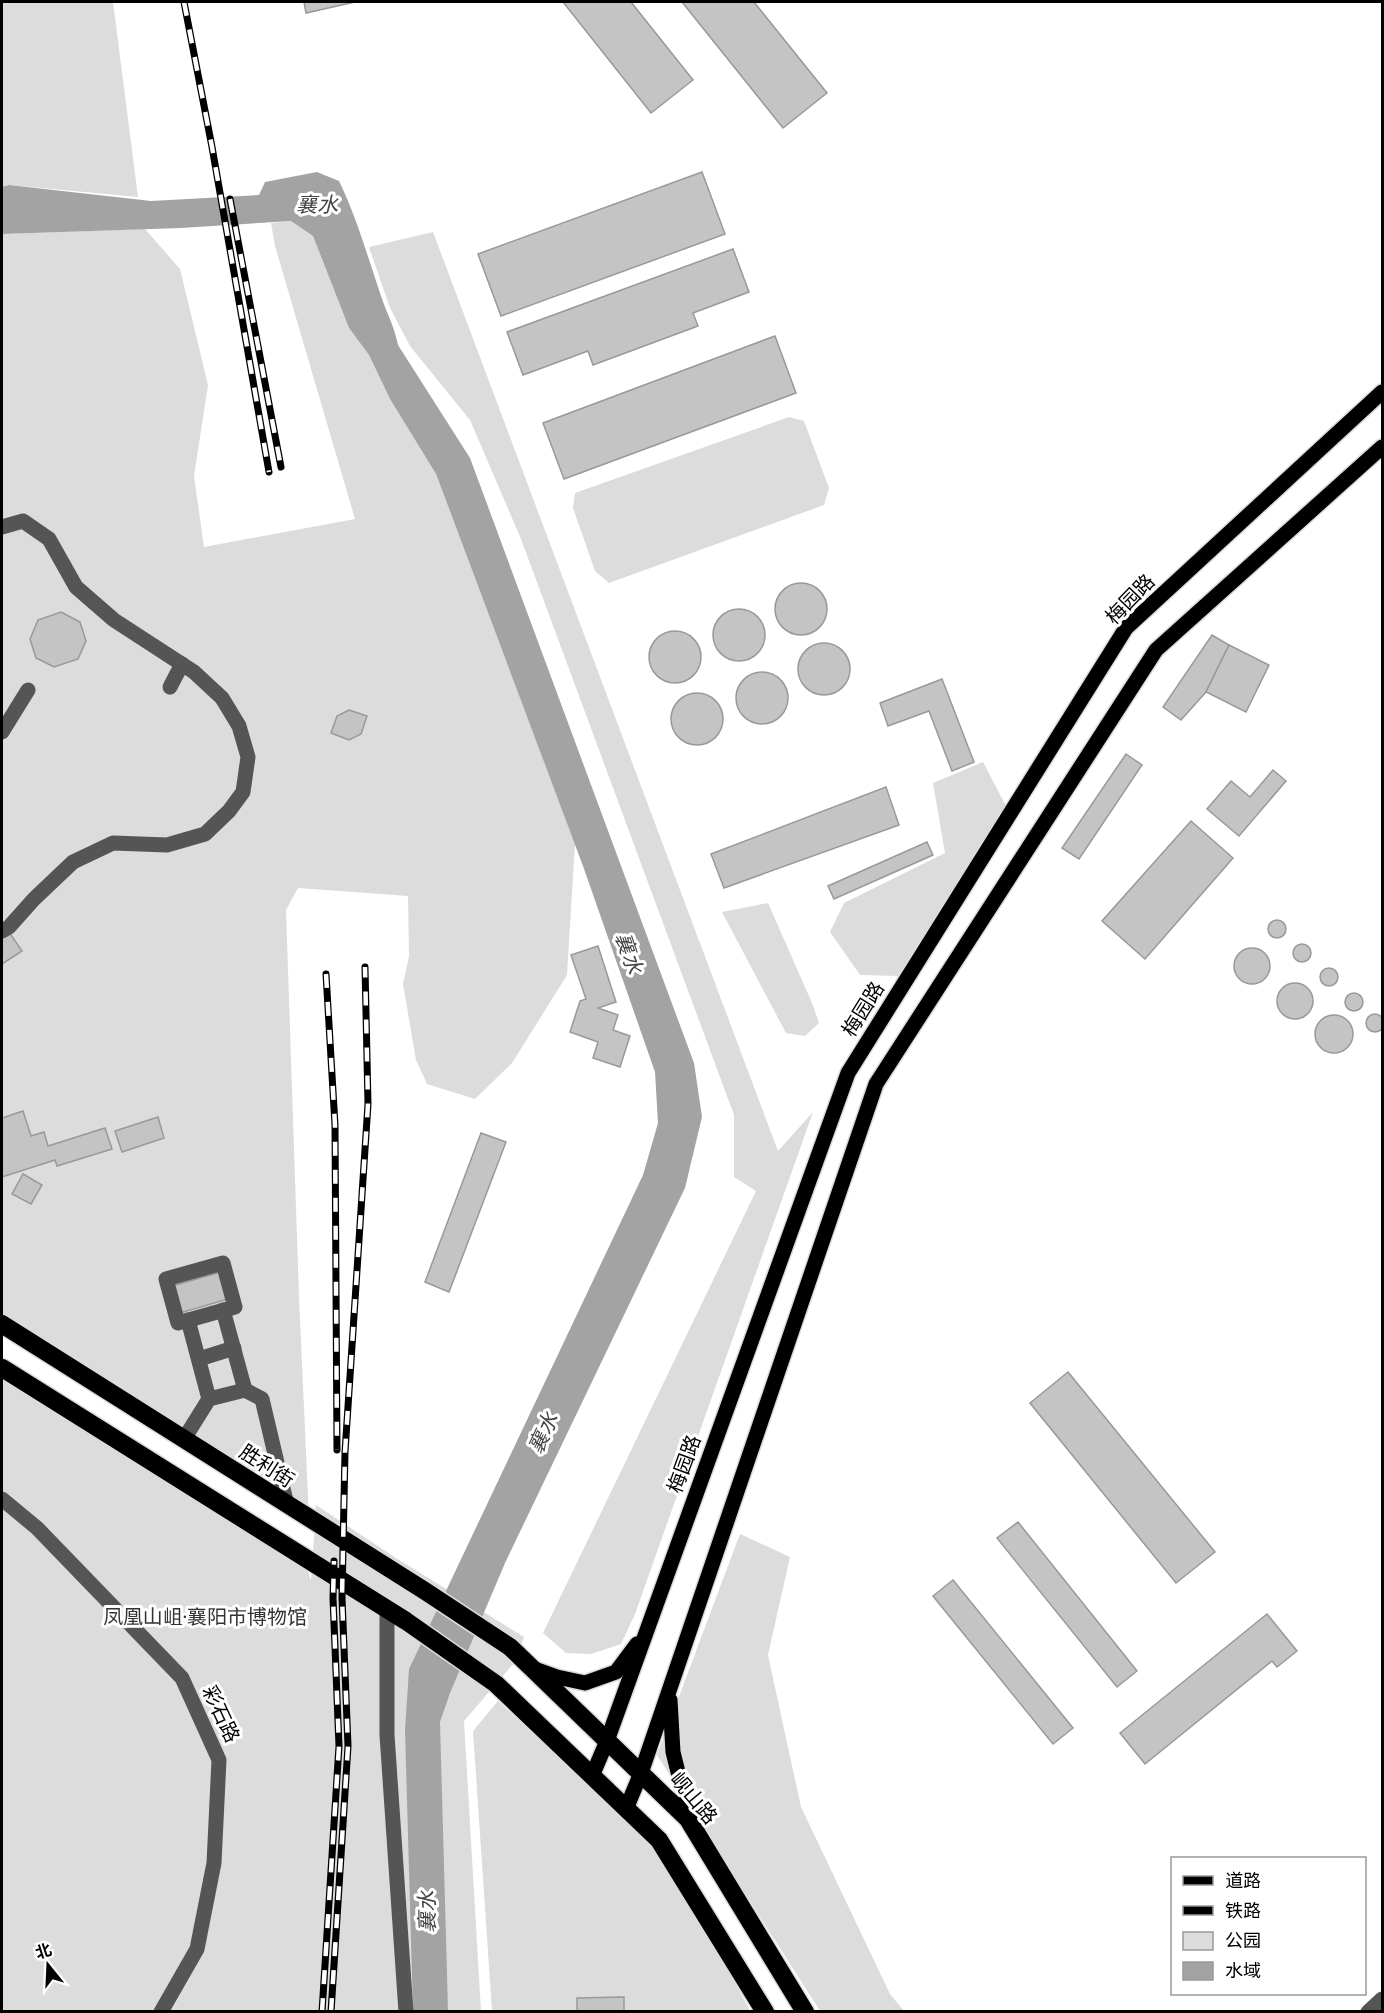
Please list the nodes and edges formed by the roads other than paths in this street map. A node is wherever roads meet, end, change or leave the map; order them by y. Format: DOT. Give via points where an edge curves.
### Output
graph roads {
  1 [pos="1383,392"];
  2 [pos="1383,447"];
  3 [pos="2,527"];
  4 [pos="182,664"];
  5 [pos="170,687"];
  6 [pos="28,690"];
  7 [pos="2,732"];
  8 [pos="2,931"];
  9 [pos="223,1310"];
  10 [pos="188,1320"];
  11 [pos="2,1324"];
  12 [pos="234,1348"];
  13 [pos="199,1359"];
  14 [pos="2,1368"];
  15 [pos="245,1390"];
  16 [pos="209,1399"];
  17 [pos="184,1439"];
  18 [pos="2,1499"];
  19 [pos="287,1505"];
  20 [pos="387,1609"];
  21 [pos="646,1632"];
  22 [pos="508,1647"];
  23 [pos="529,1667"];
  24 [pos="669,1691"];
  25 [pos="607,1741"];
  26 [pos="641,1773"];
  27 [pos="592,1776"];
  28 [pos="626,1809"];
  29 [pos="692,1827"];
  30 [pos="1383,1999"];
  31 [pos="161,2012"];
  32 [pos="406,2012"];
  33 [pos="765,2012"];
  34 [pos="805,2012"];
  35 [pos="1368,2012"];
  1 -- 21 [label="main road, 梅园路" via="1126,628 848,1073"];
  2 -- 24 [label="main road" via="1155,650 876,1084"];
  3 -- 4 [label="street" via="23,521 50,539 76,587 114,620"];
  4 -- 5 [label="street"];
  4 -- 8 [label="street" via="222,698 239,726 248,757 243,792 205,834 167,845 112,843 73,862"];
  6 -- 7 [label="street"];
  9 -- 10 [label="street"];
  9 -- 10 [label="street" via="235,1307 223,1263 166,1279 178,1323"];
  9 -- 12 [label="street"];
  10 -- 13 [label="street"];
  11 -- 17 [label="highway, 胜利街"];
  12 -- 13 [label="street"];
  12 -- 15 [label="street"];
  13 -- 16 [label="street"];
  14 -- 20 [label="highway"];
  15 -- 16 [label="street"];
  15 -- 19 [label="street" via="262,1399"];
  16 -- 17 [label="street"];
  17 -- 19 [label="highway, 胜利街"];
  18 -- 31 [label="street, 彩石路" via="37,1528 182,1678 219,1760 214,1863 198,1949"];
  19 -- 22 [label="highway, 胜利街"];
  20 -- 27 [label="highway" via="496,1684"];
  20 -- 32 [label="street" via="387,1735"];
  21 -- 23 [label="main road" via="616,1672 585,1683"];
  21 -- 25 [label="main road, 梅园路"];
  22 -- 23 [label="highway, 岘山路"];
  23 -- 25 [label="highway, 岘山路"];
  24 -- 26 [label="main road"];
  24 -- 29 [label="main road" via="673,1752"];
  25 -- 26 [label="highway, 岘山路"];
  25 -- 27 [label="main road, 梅园路"];
  26 -- 28 [label="main road"];
  26 -- 29 [label="highway, 岘山路"];
  27 -- 28 [label="highway"];
  28 -- 33 [label="highway" via="659,1840"];
  29 -- 34 [label="highway, 岘山路"];
  30 -- 35 [label="street"];
}
